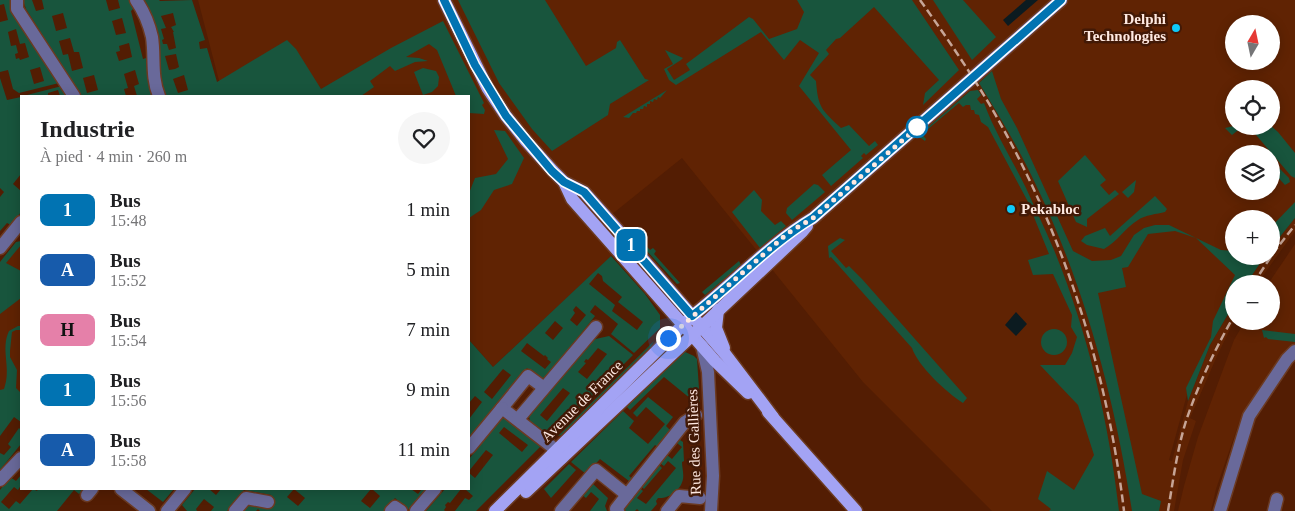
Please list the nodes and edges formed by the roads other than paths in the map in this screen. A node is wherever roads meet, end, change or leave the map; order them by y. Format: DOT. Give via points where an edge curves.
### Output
graph roads {
  1 [pos="17,0"];
  2 [pos="136,0"];
  3 [pos="444,0"];
  4 [pos="1061,0"];
  5 [pos="73,95"];
  6 [pos="159,95"];
  7 [pos="813,218"];
  8 [pos="20,227"];
  9 [pos="0,248"];
  10 [pos="718,310"];
  11 [pos="688,320"];
  12 [pos="596,327"];
  13 [pos="697,331"];
  14 [pos="1295,351"];
  15 [pos="716,363"];
  16 [pos="543,387"];
  17 [pos="502,408"];
  18 [pos="696,415"];
  19 [pos="518,419"];
  20 [pos="470,447"];
  21 [pos="558,454"];
  22 [pos="20,459"];
  23 [pos="0,480"];
  24 [pos="122,490"];
  25 [pos="184,490"];
  26 [pos="434,490"];
  27 [pos="627,495"];
  28 [pos="700,498"];
  29 [pos="268,502"];
  30 [pos="149,511"];
  31 [pos="167,511"];
  32 [pos="235,511"];
  33 [pos="392,511"];
  34 [pos="400,511"];
  35 [pos="416,511"];
  36 [pos="495,511"];
  37 [pos="506,511"];
  38 [pos="561,511"];
  39 [pos="618,511"];
  40 [pos="667,511"];
  41 [pos="712,511"];
  42 [pos="856,511"];
  43 [pos="1220,511"];
  1 -- 5 [label="street" via="18,9"];
  2 -- 6 [label="street" via="152,36 155,87"];
  3 -- 11 [label="main road" via="475,65 497,102 532,148 564,182 584,192"];
  4 -- 7 [label="main road"];
  7 -- 10 [label="main road, Avenue de France"];
  7 -- 11 [label="main road, Avenue de France" via="788,233"];
  8 -- 9 [label="street"];
  10 -- 13 [label="main road, Avenue de France"];
  10 -- 15 [label="main road"];
  11 -- 13 [label="main road"];
  11 -- 21 [label="main road, Avenue de France"];
  12 -- 16 [label="street"];
  13 -- 15 [label="main road"];
  13 -- 15 [label="main road" via="702,346"];
  13 -- 21 [label="main road, Avenue de France"];
  14 -- 43 [label="street" via="1249,416"];
  15 -- 41 [label="street, Rue des Gallières"];
  15 -- 42 [label="main road" via="773,417"];
  16 -- 17 [label="street" via="528,376"];
  16 -- 19 [label="street"];
  17 -- 19 [label="street"];
  17 -- 20 [label="street"];
  18 -- 27 [label="street" via="685,422"];
  19 -- 21 [label="street"];
  21 -- 36 [label="main road, Avenue de France"];
  21 -- 37 [label="main road, Avenue de France"];
  22 -- 23 [label="street"];
  24 -- 30 [label="street"];
  25 -- 31 [label="street"];
  26 -- 35 [label="street"];
  27 -- 38 [label="street" via="596,470"];
  27 -- 39 [label="street" via="616,509"];
  28 -- 40 [label="street" via="679,496"];
  29 -- 32 [label="street" via="246,498"];
  33 -- 34 [label="street" via="395,507"];
}
